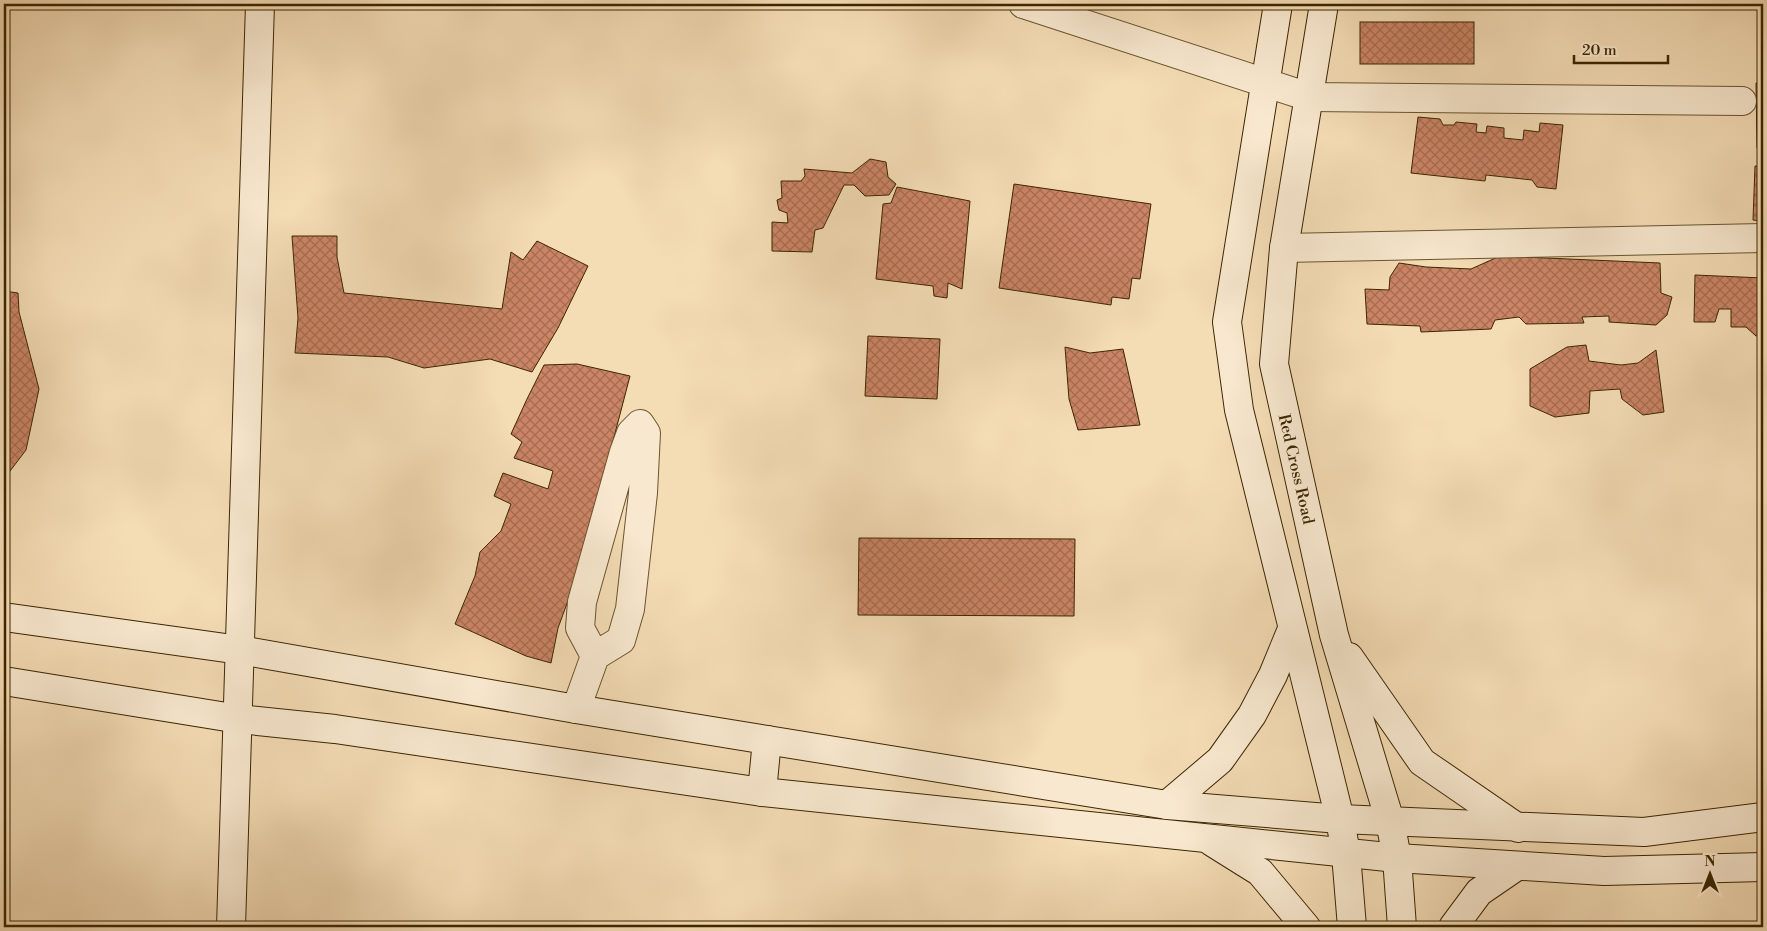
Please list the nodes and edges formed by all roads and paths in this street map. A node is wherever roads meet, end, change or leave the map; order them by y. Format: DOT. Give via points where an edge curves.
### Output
graph roads {
  1 [pos="260,4"];
  2 [pos="1023,4"];
  3 [pos="1278,4"];
  4 [pos="1324,4"];
  5 [pos="1265,82"];
  6 [pos="1309,97"];
  7 [pos="1742,101"];
  8 [pos="1763,238"];
  9 [pos="1284,248"];
  10 [pos="4,617"];
  11 [pos="1292,629"];
  12 [pos="1334,635"];
  13 [pos="240,650"];
  14 [pos="595,656"];
  15 [pos="4,682"];
  16 [pos="576,709"];
  17 [pos="239,719"];
  18 [pos="767,740"];
  19 [pos="762,792"];
  20 [pos="1167,805"];
  21 [pos="1763,818"];
  22 [pos="1340,819"];
  23 [pos="1390,821"];
  24 [pos="1518,828"];
  25 [pos="1206,839"];
  26 [pos="1346,854"];
  27 [pos="1397,858"];
  28 [pos="1517,866"];
  29 [pos="1763,867"];
  30 [pos="231,927"];
  31 [pos="1306,927"];
  32 [pos="1352,927"];
  33 [pos="1402,927"];
  34 [pos="1453,927"];
  1 -- 13 [label="street"];
  2 -- 5 [label="street"];
  3 -- 5 [label="street"];
  4 -- 6 [label="street, Red Cross Road"];
  5 -- 6 [label="street"];
  5 -- 11 [label="street" via="1227,322 1239,410"];
  6 -- 7 [label="street"];
  6 -- 9 [label="street, Red Cross Road"];
  8 -- 9 [label="street"];
  9 -- 12 [label="street, Red Cross Road" via="1274,364"];
  10 -- 13 [label="street"];
  11 -- 20 [label="street" via="1252,715 1220,760"];
  11 -- 22 [label="street"];
  12 -- 23 [label="street, Red Cross Road"];
  12 -- 24 [label="street" via="1422,762"];
  13 -- 16 [label="street"];
  13 -- 17 [label="street"];
  14 -- 14 [label="street" via="580,628 582,602 624,452 631,432 640,424 646,432 643,493 630,609 620,640"];
  14 -- 16 [label="street"];
  15 -- 17 [label="street"];
  16 -- 18 [label="street"];
  17 -- 19 [label="street" via="335,729"];
  17 -- 30 [label="street"];
  18 -- 19 [label="street"];
  18 -- 20 [label="street"];
  19 -- 25 [label="street"];
  20 -- 22 [label="street"];
  21 -- 24 [label="street" via="1644,832"];
  22 -- 23 [label="street"];
  22 -- 26 [label="street"];
  23 -- 24 [label="street"];
  23 -- 27 [label="street, Red Cross Road"];
  25 -- 26 [label="street"];
  25 -- 31 [label="street" via="1260,872"];
  26 -- 27 [label="street"];
  26 -- 32 [label="street"];
  27 -- 28 [label="street"];
  27 -- 33 [label="street, Red Cross Road"];
  28 -- 29 [label="street" via="1604,871"];
  28 -- 34 [label="street" via="1479,892"];
}
